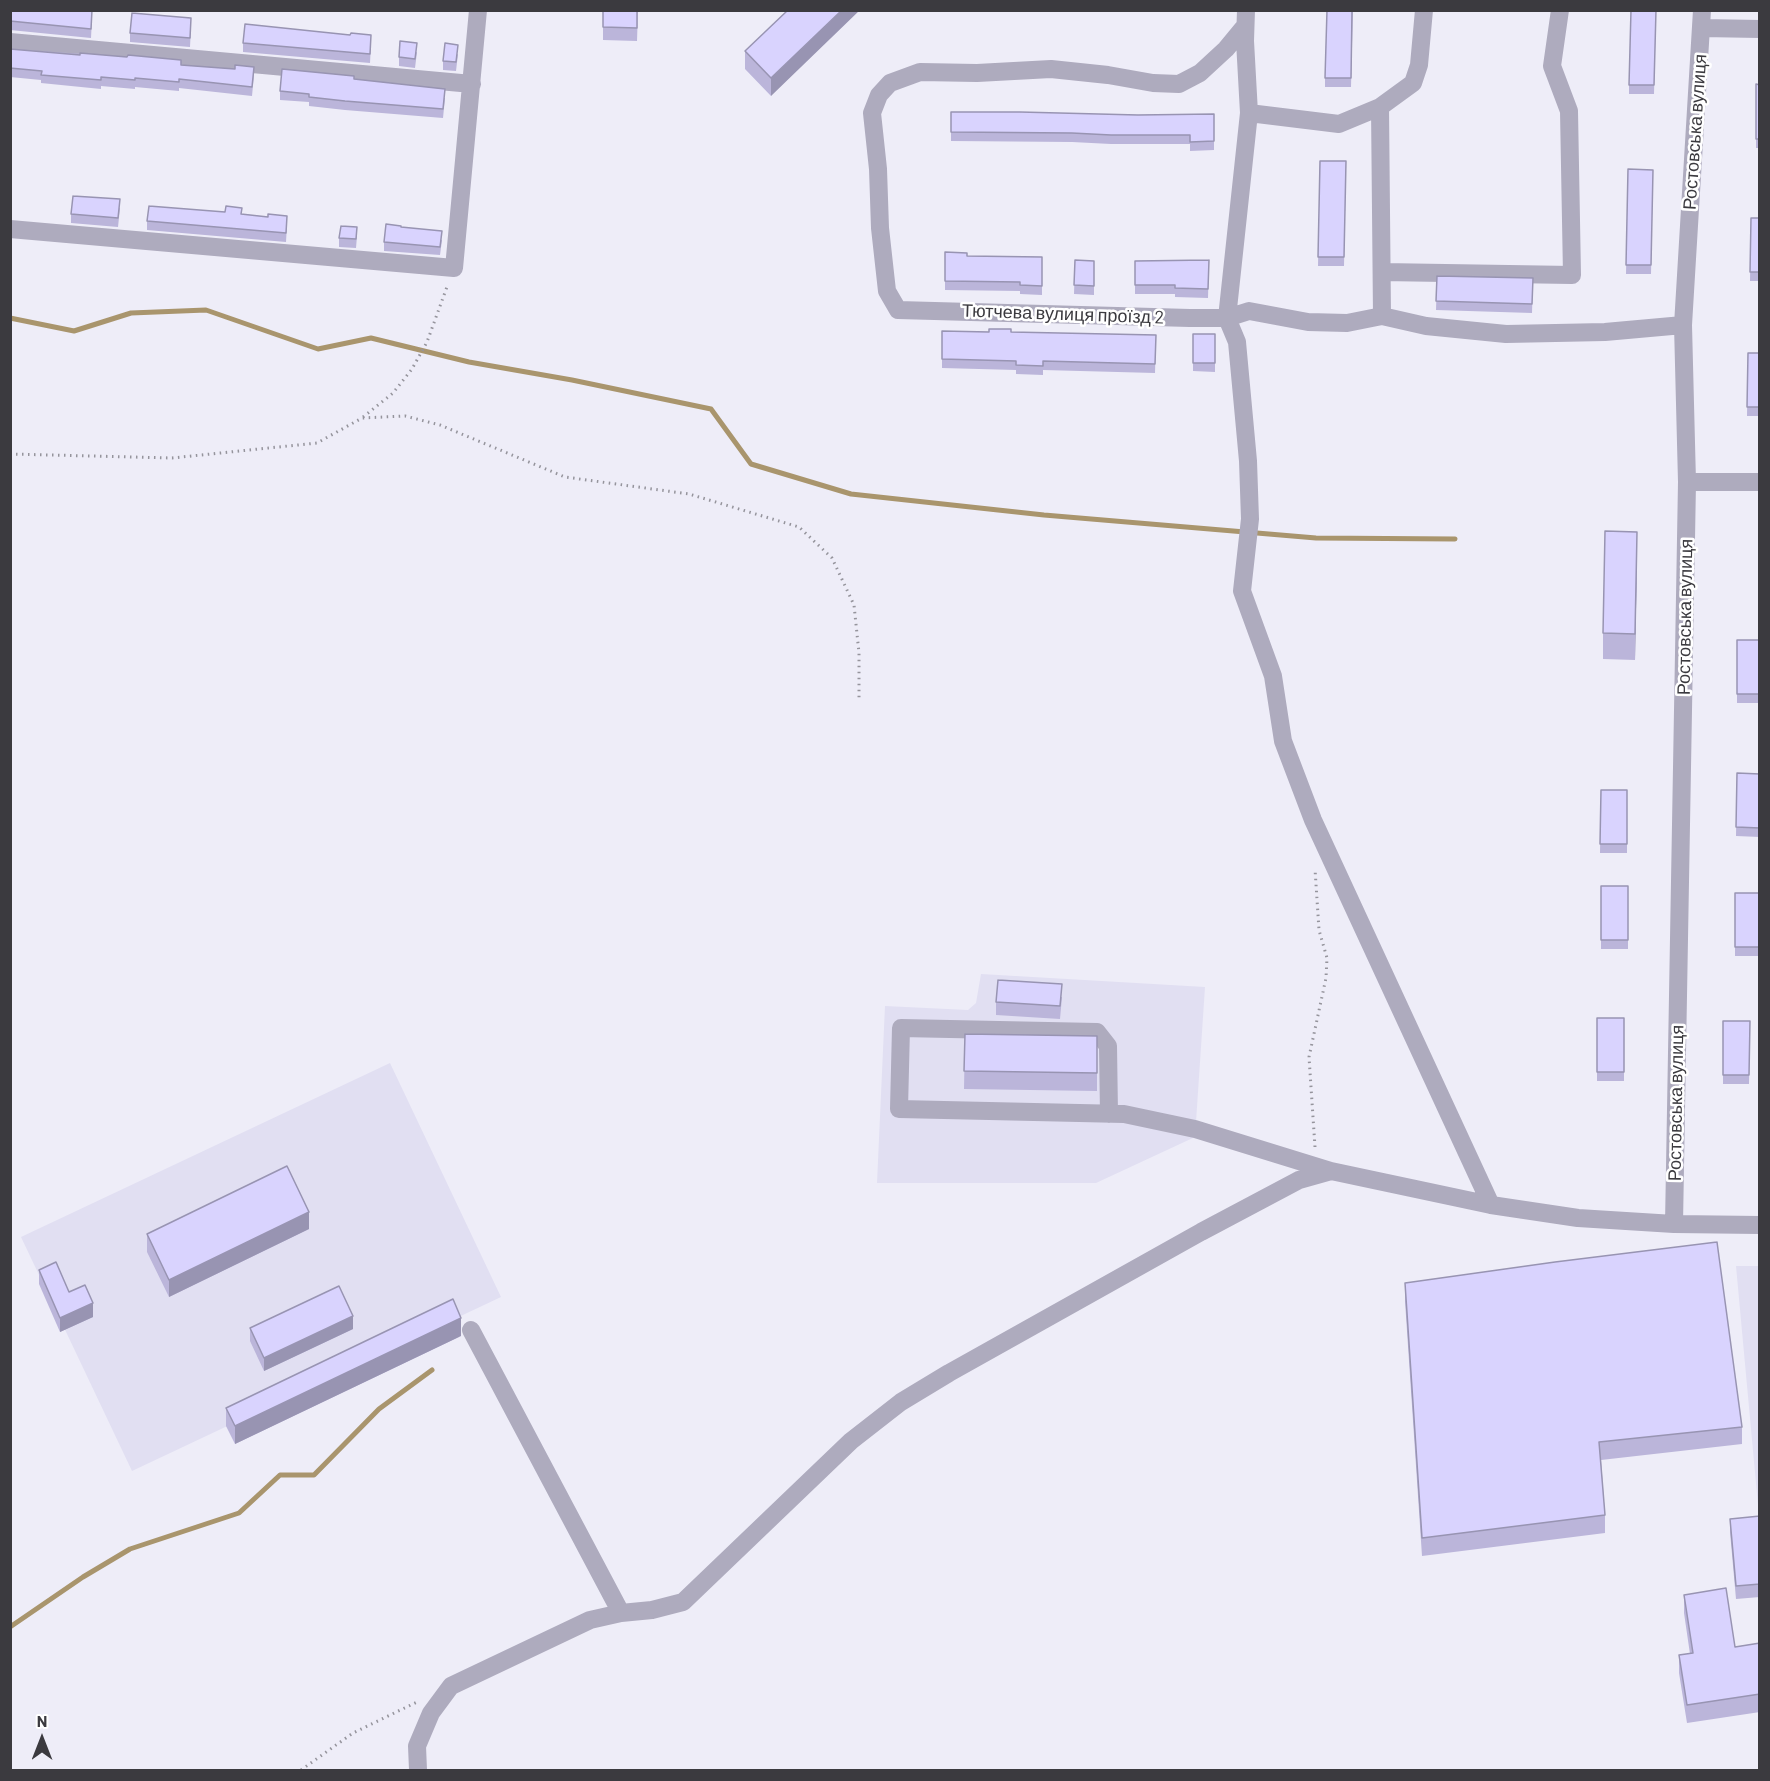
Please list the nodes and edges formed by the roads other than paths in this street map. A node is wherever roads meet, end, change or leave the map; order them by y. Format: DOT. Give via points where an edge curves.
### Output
graph roads {
  1 [pos="478,10"];
  2 [pos="1424,10"];
  3 [pos="1560,10"];
  4 [pos="1246,18"];
  5 [pos="1702,19"];
  6 [pos="1760,28"];
  7 [pos="10,42"];
  8 [pos="472,84"];
  9 [pos="1380,107"];
  10 [pos="1249,112"];
  11 [pos="10,230"];
  12 [pos="1382,272"];
  13 [pos="1382,316"];
  14 [pos="1227,318"];
  15 [pos="1683,325"];
  16 [pos="1687,482"];
  17 [pos="1760,483"];
  18 [pos="1109,1114"];
  19 [pos="1323,1169"];
  20 [pos="1491,1204"];
  21 [pos="1674,1224"];
  22 [pos="1760,1225"];
  23 [pos="471,1330"];
  24 [pos="621,1613"];
  25 [pos="417,1770"];
  1 -- 8 [label="street"];
  2 -- 9 [label="street" via="1419,65 1413,83"];
  3 -- 12 [label="street" via="1552,66 1569,111 1572,275"];
  4 -- 10 [label="street"];
  4 -- 14 [label="street, Тютчева вулиця проїзд 2" via="1226,49 1200,73 1179,84 1051,69 920,72 890,83 879,94 872,112 887,291 898,310"];
  5 -- 6 [label="street"];
  5 -- 15 [label="street, Ростовська вулиця"];
  7 -- 8 [label="street"];
  8 -- 11 [label="street" via="454,268"];
  9 -- 10 [label="street" via="1339,124"];
  9 -- 12 [label="street"];
  10 -- 14 [label="street"];
  12 -- 13 [label="street"];
  13 -- 14 [label="street, Тютчева вулиця проїзд 2" via="1347,323 1308,322 1249,311"];
  13 -- 15 [label="street" via="1426,326 1506,334 1605,332"];
  14 -- 20 [label="street" via="1237,342 1248,461 1250,519 1242,591 1273,676 1283,741 1313,820"];
  15 -- 16 [label="street, Ростовська вулиця"];
  16 -- 17 [label="street"];
  16 -- 21 [label="street, Ростовська вулиця"];
  18 -- 18 [label="street" via="899,1109 901,1028 1097,1032 1108,1046"];
  18 -- 19 [label="street" via="1195,1129"];
  19 -- 20 [label="street"];
  19 -- 24 [label="street" via="969,1361 901,1402 843,1448 683,1602"];
  20 -- 21 [label="street" via="1578,1218"];
  21 -- 22 [label="street"];
  23 -- 24 [label="street"];
  24 -- 25 [label="street" via="590,1620 451,1686 431,1713 417,1746"];
}
